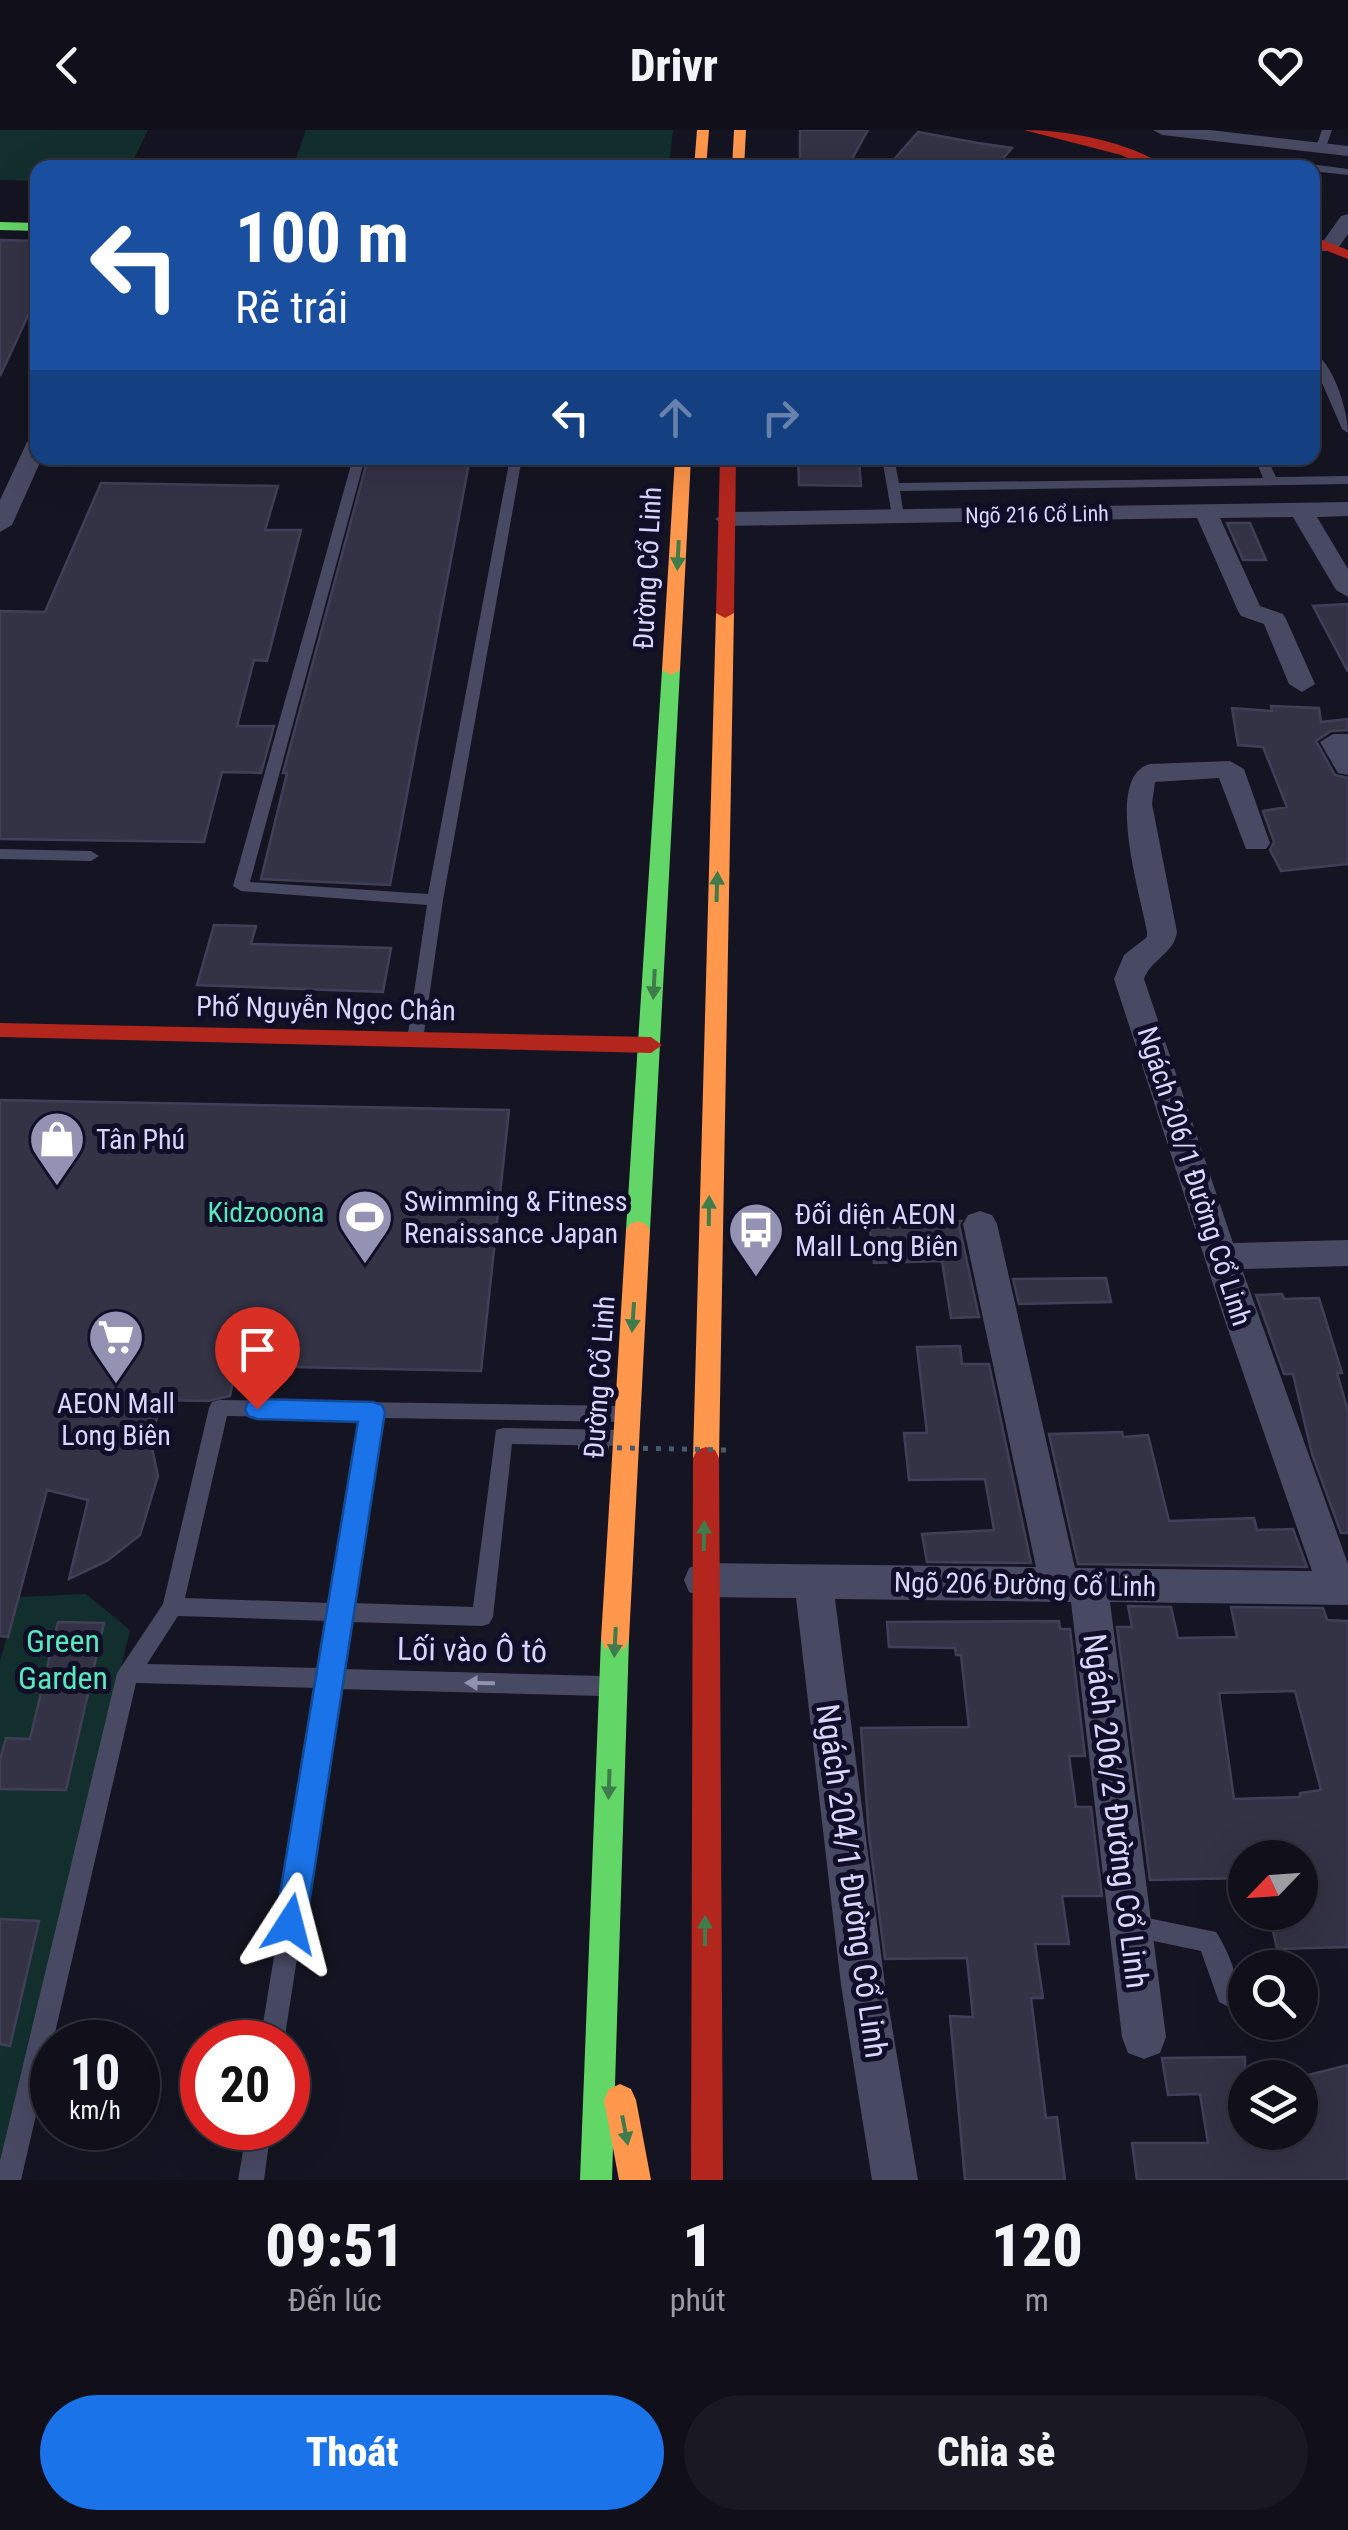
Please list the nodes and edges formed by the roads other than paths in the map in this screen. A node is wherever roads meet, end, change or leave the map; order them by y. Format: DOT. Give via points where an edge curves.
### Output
graph roads {
  1 [pos="704,130"];
  2 [pos="740,130"];
  3 [pos="1030,130"];
  4 [pos="1153,130"];
  5 [pos="1172,131"];
  6 [pos="1324,138"];
  7 [pos="1348,151"];
  8 [pos="1139,158"];
  9 [pos="701,160"];
  10 [pos="738,160"];
  11 [pos="1144,160"];
  12 [pos="1320,169"];
  13 [pos="1348,172"];
  14 [pos="0,216"];
  15 [pos="30,217"];
  16 [pos="1348,220"];
  17 [pos="0,226"];
  18 [pos="30,227"];
  19 [pos="1330,247"];
  20 [pos="1320,360"];
  21 [pos="1348,429"];
  22 [pos="30,459"];
  23 [pos="357,465"];
  24 [pos="515,465"];
  25 [pos="683,465"];
  26 [pos="728,465"];
  27 [pos="890,465"];
  28 [pos="1264,465"];
  29 [pos="1348,480"];
  30 [pos="1271,481"];
  31 [pos="1159,483"];
  32 [pos="894,486"];
  33 [pos="1301,510"];
  34 [pos="1348,510"];
  35 [pos="1165,512"];
  36 [pos="1206,512"];
  37 [pos="898,516"];
  38 [pos="727,519"];
  39 [pos="0,525"];
  40 [pos="1348,590"];
  41 [pos="1302,684"];
  42 [pos="1348,742"];
  43 [pos="1348,767"];
  44 [pos="1256,843"];
  45 [pos="0,854"];
  46 [pos="91,856"];
  47 [pos="436,900"];
  48 [pos="0,1030"];
  49 [pos="414,1040"];
  50 [pos="651,1046"];
  51 [pos="980,1224"];
  52 [pos="1348,1253"];
  53 [pos="1220,1256"];
  54 [pos="373,1412"];
  55 [pos="627,1414"];
  56 [pos="626,1438"];
  57 [pos="703,1580"];
  58 [pos="813,1581"];
  59 [pos="1074,1584"];
  60 [pos="1342,1588"];
  61 [pos="174,1608"];
  62 [pos="340,1613"];
  63 [pos="128,1674"];
  64 [pos="329,1678"];
  65 [pos="612,1686"];
  66 [pos="1130,1926"];
  67 [pos="1226,1994"];
  68 [pos="603,2010"];
  69 [pos="275,2020"];
  70 [pos="706,2029"];
  71 [pos="1144,2037"];
  72 [pos="256,2150"];
  73 [pos="684,2161"];
  74 [pos="8,2180"];
  75 [pos="251,2180"];
  76 [pos="596,2180"];
  77 [pos="635,2180"];
  78 [pos="707,2180"];
  79 [pos="895,2180"];
  1 -- 9 [label="main road"];
  2 -- 10 [label="main road"];
  3 -- 8 [label="main road"];
  4 -- 8 [label="street"];
  5 -- 6 [label="street"];
  6 -- 7 [label="street"];
  8 -- 11 [label="main road"];
  12 -- 13 [label="lane"];
  14 -- 15 [label="main road"];
  16 -- 19 [label="street"];
  17 -- 18 [label="main road"];
  20 -- 21 [label="lane"];
  22 -- 39 [label="street"];
  23 -- 47 [label="lane" via="241,886"];
  24 -- 47 [label="lane"];
  25 -- 50 [label="main road, Đường Cổ Linh, one-way"];
  26 -- 38 [label="main road"];
  27 -- 32 [label="lane"];
  28 -- 30 [label="lane"];
  29 -- 30 [label="lane"];
  30 -- 31 [label="lane"];
  31 -- 32 [label="lane"];
  31 -- 35 [label="lane"];
  32 -- 37 [label="lane"];
  33 -- 34 [label="street, Ngõ 216 Cổ Linh"];
  33 -- 36 [label="street, Ngõ 216 Cổ Linh"];
  33 -- 40 [label="street"];
  35 -- 36 [label="street, Ngõ 216 Cổ Linh"];
  35 -- 37 [label="street, Ngõ 216 Cổ Linh"];
  36 -- 41 [label="street" via="1250,611 1274,619"];
  37 -- 38 [label="street, Ngõ 216 Cổ Linh"];
  57 -- 38 [label="main road, one-way"];
  42 -- 43 [label="street" via="1332,742"];
  44 -- 53 [label="street, Ngách 206/1 Đường Cổ Linh" via="1230,769 1150,772 1142,780 1138,804 1162,932 1161,941 1135,962 1130,979"];
  45 -- 46 [label="lane"];
  47 -- 49 [label="lane"];
  48 -- 49 [label="main road, Phố Nguyễn Ngọc Chân"];
  49 -- 50 [label="main road, Phố Nguyễn Ngọc Chân"];
  50 -- 55 [label="main road, Đường Cổ Linh, one-way"];
  51 -- 59 [label="street, Ngách 206/2 Đường Cổ Linh"];
  52 -- 53 [label="street"];
  53 -- 60 [label="street, Ngách 206/1 Đường Cổ Linh"];
  54 -- 55 [label="lane"];
  54 -- 61 [label="lane" via="219,1408"];
  54 -- 62 [label="lane"];
  55 -- 56 [label="main road, Đường Cổ Linh"];
  56 -- 62 [label="lane" via="503,1436 482,1618"];
  56 -- 65 [label="main road, Đường Cổ Linh, one-way"];
  57 -- 58 [label="street, Ngõ 206 Đường Cổ Linh"];
  70 -- 57 [label="main road, one-way"];
  58 -- 59 [label="street, Ngõ 206 Đường Cổ Linh"];
  58 -- 79 [label="street, Ngách 204/1 Đường Cổ Linh" via="863,1985"];
  59 -- 60 [label="street, Ngõ 206 Đường Cổ Linh"];
  59 -- 66 [label="street, Ngách 206/2 Đường Cổ Linh"];
  61 -- 62 [label="lane"];
  61 -- 63 [label="lane"];
  62 -- 64 [label="lane"];
  63 -- 64 [label="lane, Lối vào Ô tô"];
  63 -- 74 [label="lane"];
  65 -- 64 [label="lane, Lối vào Ô tô, one-way"];
  64 -- 69 [label="lane"];
  65 -- 68 [label="main road, Đường Cổ Linh, one-way"];
  66 -- 67 [label="lane" via="1208,1940"];
  66 -- 71 [label="street, Ngách 206/2 Đường Cổ Linh"];
  68 -- 76 [label="main road, Đường Cổ Linh"];
  68 -- 77 [label="main road, one-way"];
  70 -- 73 [label="main road"];
  70 -- 78 [label="main road"];
  72 -- 75 [label="lane"];
}
